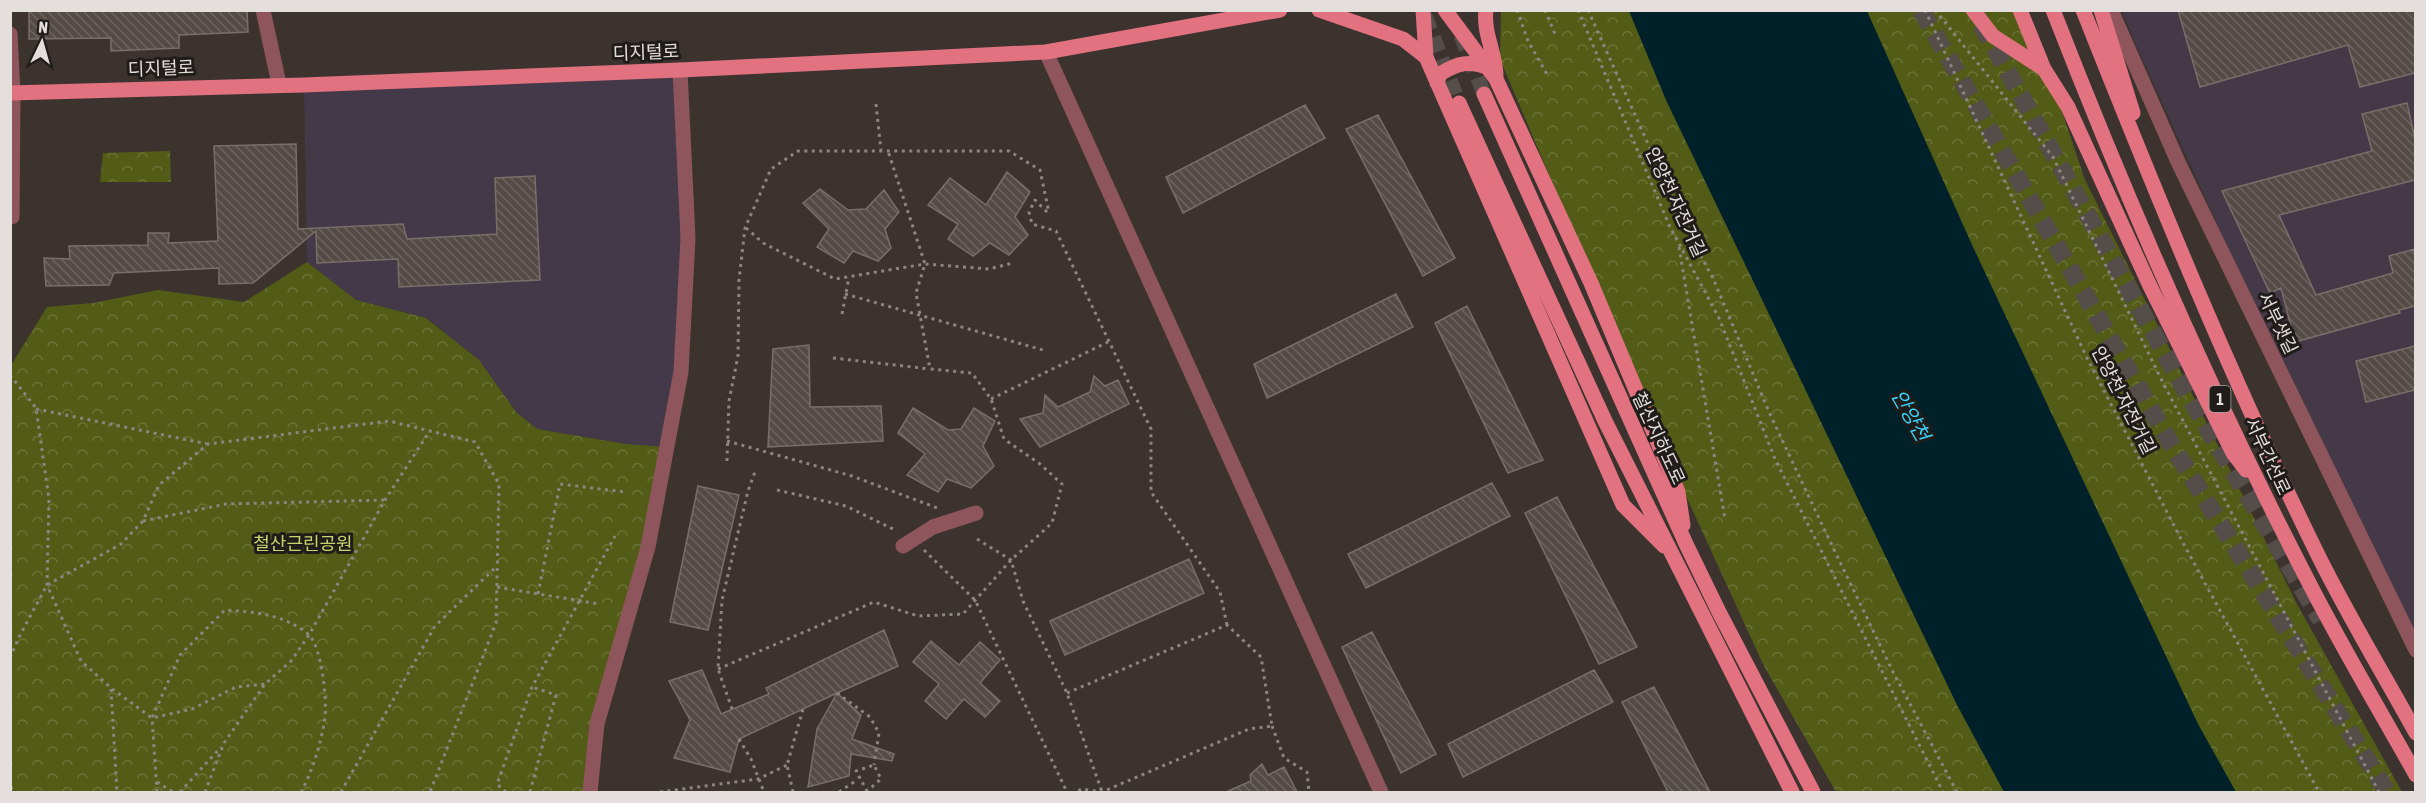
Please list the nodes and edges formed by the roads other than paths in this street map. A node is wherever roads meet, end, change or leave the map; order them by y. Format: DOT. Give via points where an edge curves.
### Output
graph roads {
  1 [pos="263,10"];
  2 [pos="1280,10"];
  3 [pos="1319,10"];
  4 [pos="1422,10"];
  5 [pos="1445,10"];
  6 [pos="1486,10"];
  7 [pos="1973,10"];
  8 [pos="2020,10"];
  9 [pos="2053,10"];
  10 [pos="2083,10"];
  11 [pos="2101,10"];
  12 [pos="2111,10"];
  13 [pos="1264,12"];
  14 [pos="10,34"];
  15 [pos="1046,52"];
  16 [pos="1426,57"];
  17 [pos="2044,69"];
  18 [pos="680,70"];
  19 [pos="1492,73"];
  20 [pos="1437,83"];
  21 [pos="279,84"];
  22 [pos="12,93"];
  23 [pos="1484,94"];
  24 [pos="1459,103"];
  25 [pos="2163,207"];
  26 [pos="12,217"];
  27 [pos="2267,501"];
  28 [pos="976,513"];
  29 [pos="909,543"];
  30 [pos="1686,544"];
  31 [pos="1673,554"];
  32 [pos="2415,650"];
  33 [pos="2415,733"];
  34 [pos="2415,775"];
  35 [pos="590,792"];
  36 [pos="1381,792"];
  37 [pos="1792,792"];
  38 [pos="1814,792"];
  1 -- 21 [label="street"];
  2 -- 13 [label="main road, 디지털로"];
  3 -- 16 [label="main road" via="1403,39"];
  4 -- 16 [label="main road"];
  5 -- 19 [label="main road"];
  6 -- 19 [label="main road" via="1486,34 1496,61"];
  7 -- 17 [label="main road" via="1993,36"];
  8 -- 17 [label="main road"];
  9 -- 27 [label="main road, 서부간선로 / 1" via="2111,159"];
  10 -- 25 [label="main road, 서부간선로 / 1"];
  11 -- 25 [label="main road"];
  12 -- 32 [label="street, 서부샛길" via="2179,164"];
  13 -- 15 [label="main road, 디지털로"];
  14 -- 22 [label="street"];
  15 -- 18 [label="main road, 디지털로"];
  15 -- 36 [label="street"];
  16 -- 20 [label="main road"];
  17 -- 27 [label="main road" via="2068,107 2150,286 2233,453"];
  18 -- 21 [label="main road, 디지털로"];
  18 -- 35 [label="street" via="688,237 681,372 648,547 597,724"];
  19 -- 20 [label="main road" via="1476,62 1465,62 1440,74"];
  19 -- 30 [label="main road" via="1591,283 1651,422 1678,492"];
  20 -- 31 [label="main road" via="1623,505"];
  21 -- 22 [label="main road, 디지털로"];
  22 -- 26 [label="street"];
  23 -- 30 [label="main road, 철산지하도로"];
  24 -- 31 [label="main road" via="1605,421"];
  25 -- 33 [label="main road, 서부간선로 / 1" via="2234,376 2318,555"];
  27 -- 34 [label="main road, 서부간선로 / 1"];
  28 -- 29 [label="street" via="933,527"];
  30 -- 38 [label="main road, 철산지하도로"];
  31 -- 37 [label="main road"];
}
